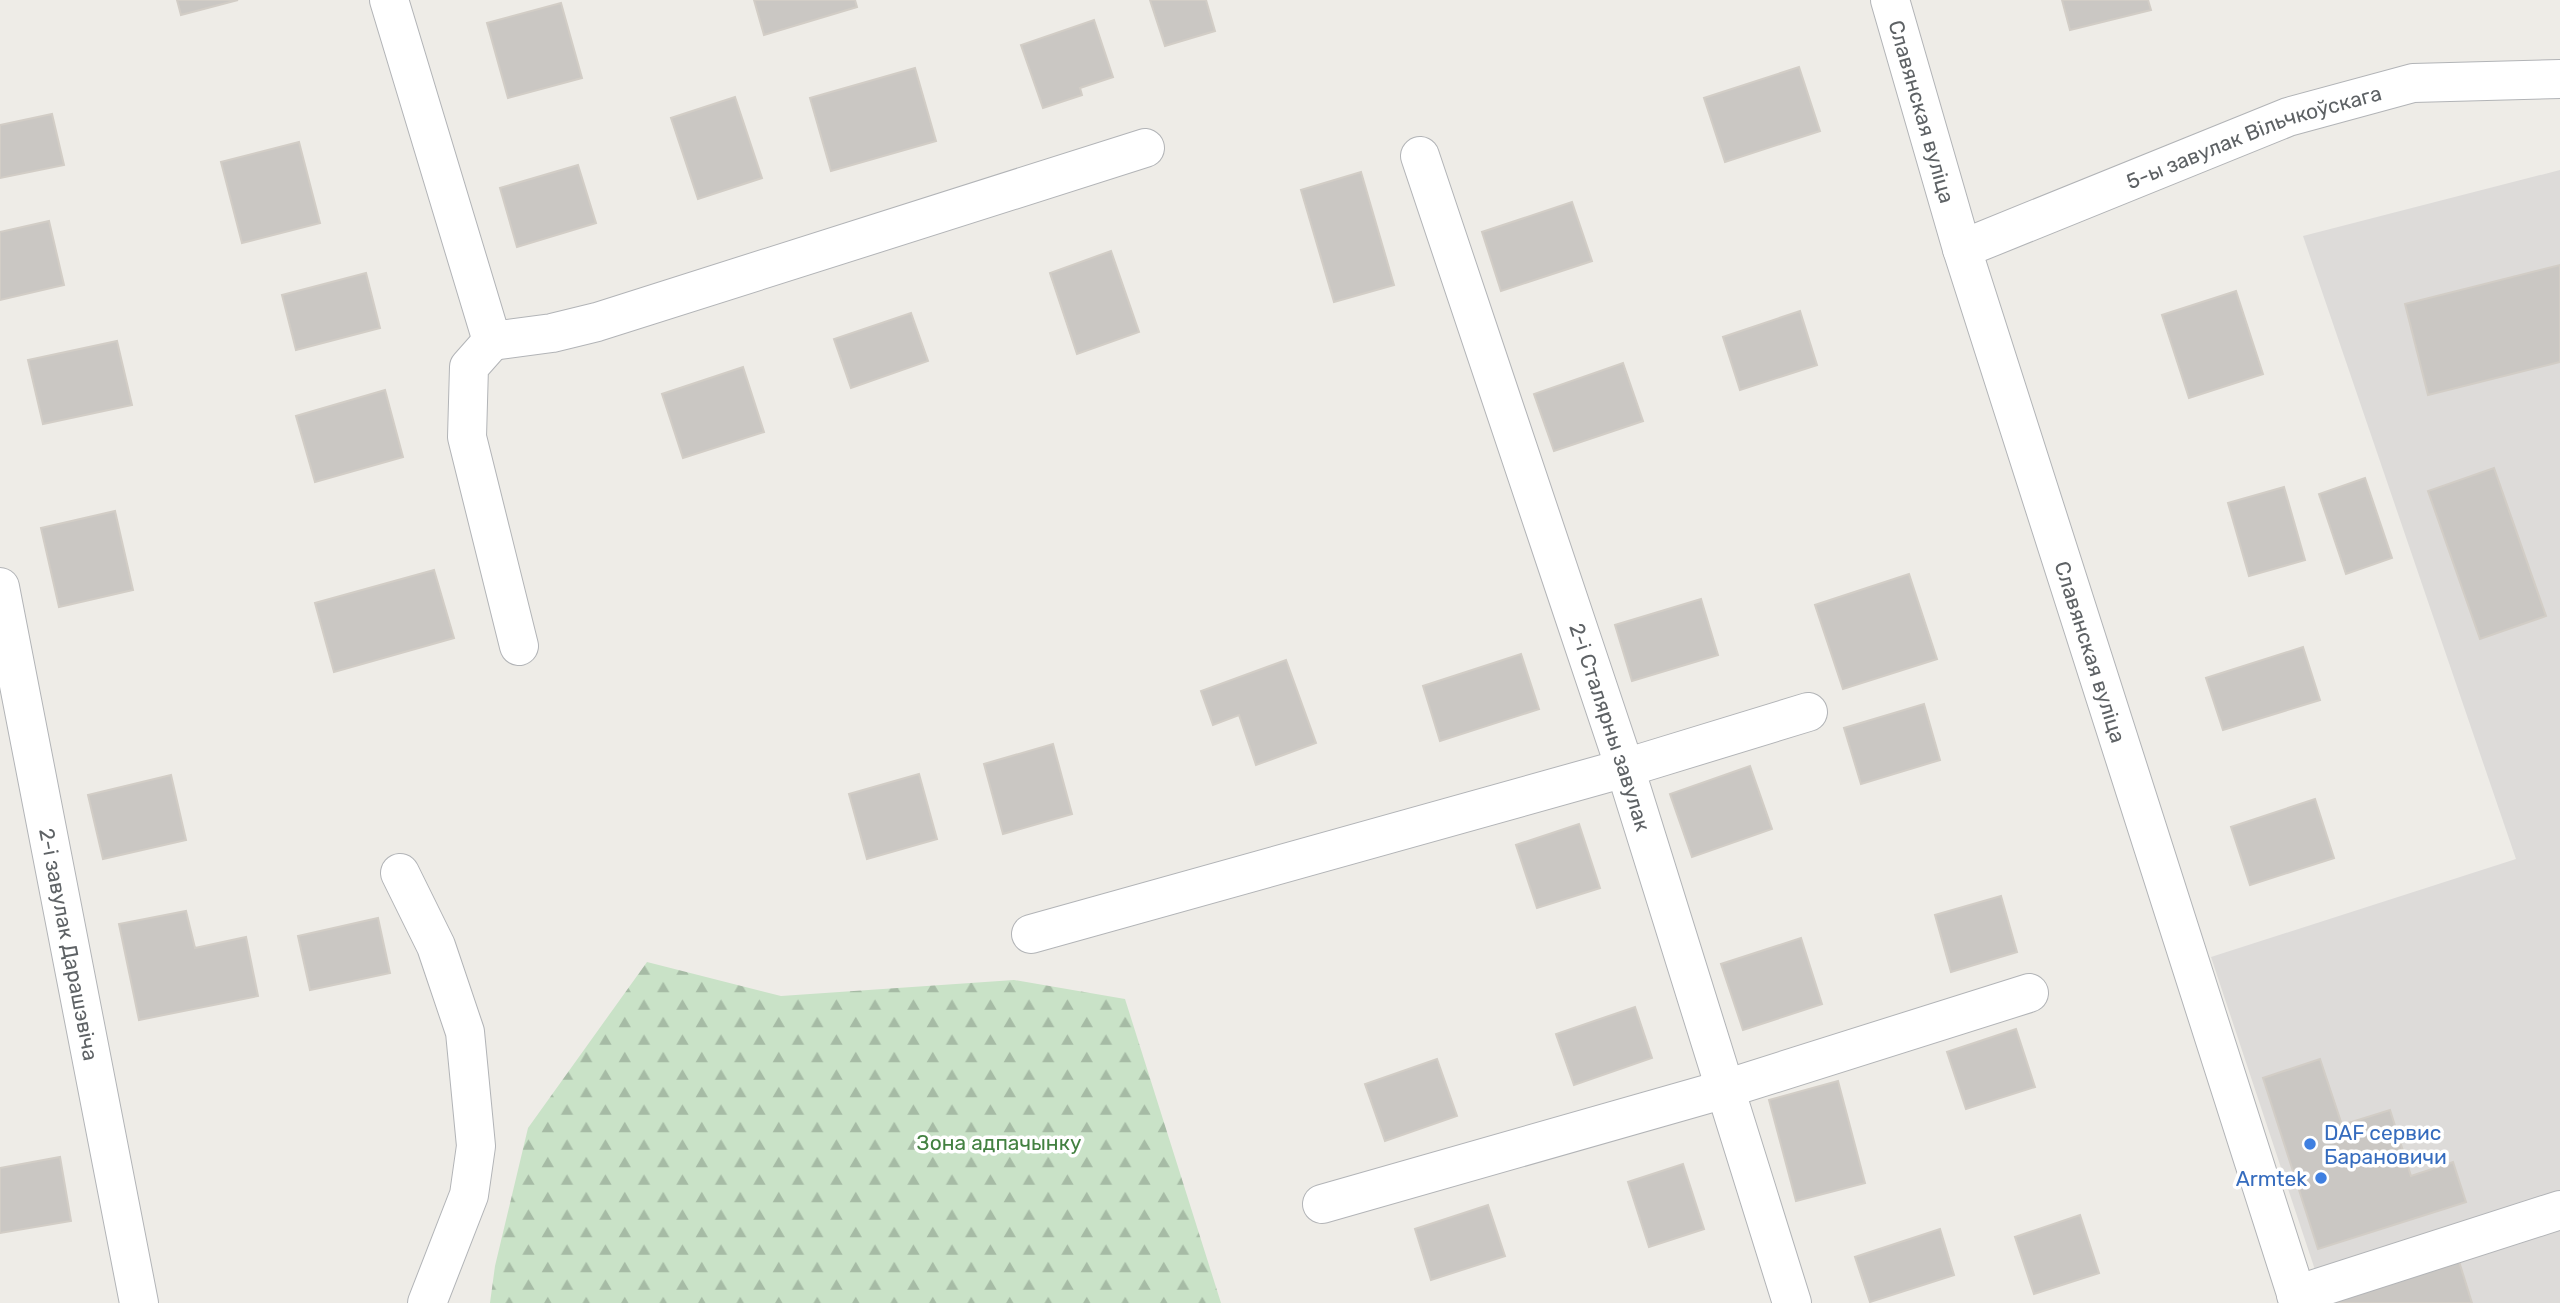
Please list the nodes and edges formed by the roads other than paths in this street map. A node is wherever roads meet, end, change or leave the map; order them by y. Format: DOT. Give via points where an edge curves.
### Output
graph roads {
  1 [pos="389,0"];
  2 [pos="1890,0"];
  3 [pos="2560,79"];
  4 [pos="1145,148"];
  5 [pos="1420,156"];
  6 [pos="1962,249"];
  7 [pos="492,341"];
  8 [pos="0,587"];
  9 [pos="519,646"];
  10 [pos="1808,712"];
  11 [pos="1625,768"];
  12 [pos="400,873"];
  13 [pos="1031,934"];
  14 [pos="2029,993"];
  15 [pos="1725,1089"];
  16 [pos="1322,1204"];
  17 [pos="2560,1210"];
  18 [pos="2297,1299"];
  19 [pos="139,1303"];
  20 [pos="427,1303"];
  21 [pos="1792,1303"];
  1 -- 7 [label="street"];
  2 -- 6 [label="street, Славянская вуліца"];
  3 -- 6 [label="street, 5-ы завулак Вільчкоўскага" via="2413,83 2288,117"];
  4 -- 7 [label="street" via="597,322"];
  5 -- 11 [label="street, 2-і Сталярны завулак"];
  6 -- 18 [label="street, Славянская вуліца"];
  7 -- 9 [label="street" via="469,367 467,437"];
  8 -- 19 [label="street, 2-і завулак Дарашэвіча"];
  10 -- 11 [label="street"];
  11 -- 13 [label="street"];
  11 -- 15 [label="street, 2-і Сталярны завулак"];
  12 -- 20 [label="street" via="436,946 465,1032 476,1146 469,1195"];
  14 -- 15 [label="street"];
  15 -- 16 [label="street"];
  15 -- 21 [label="street, 2-і Сталярны завулак"];
  17 -- 18 [label="street"];
}
